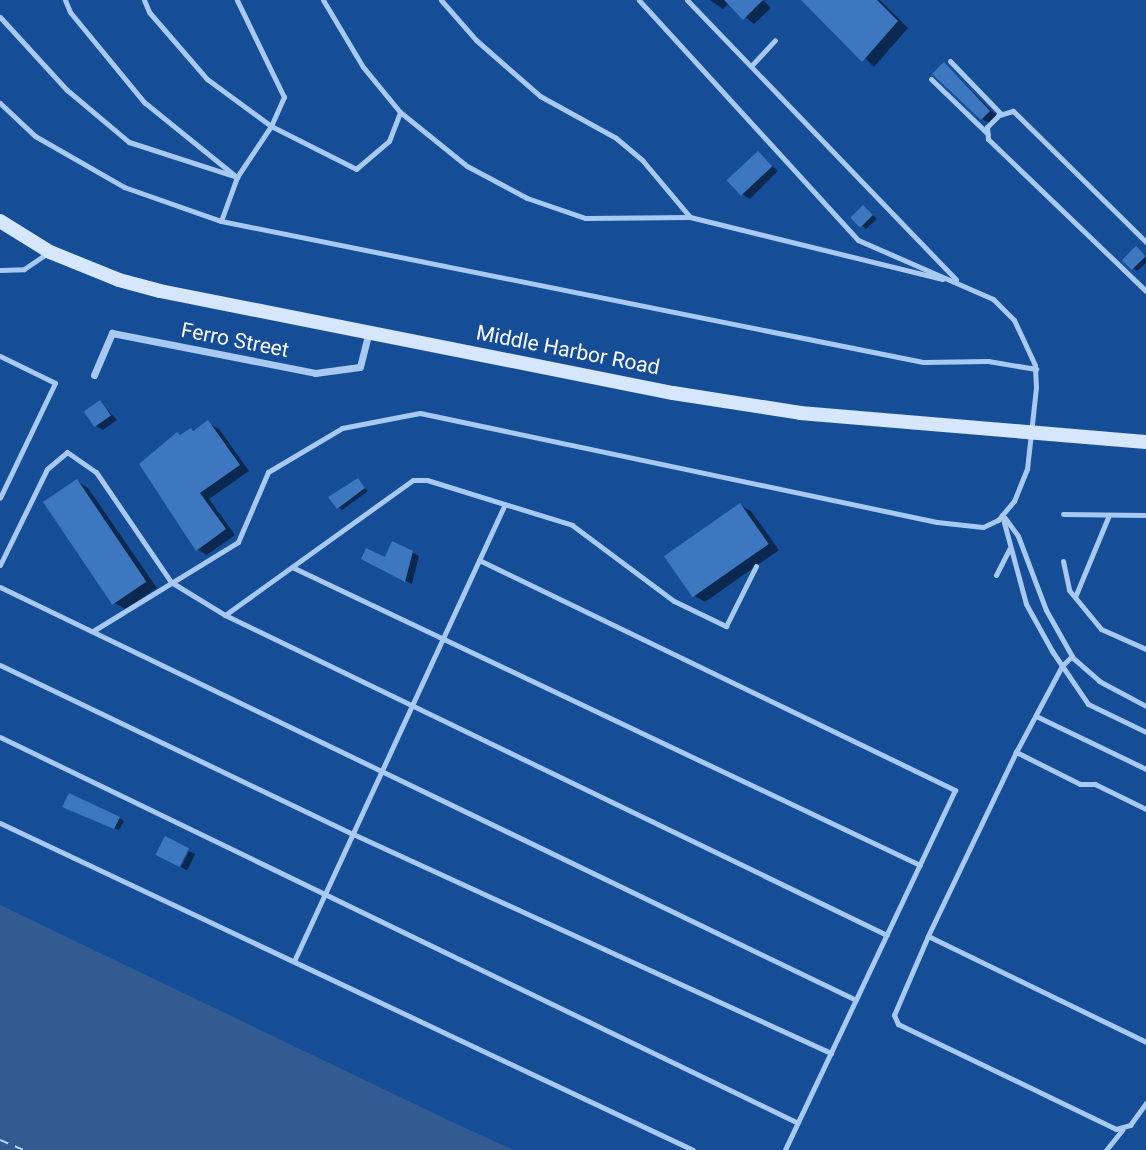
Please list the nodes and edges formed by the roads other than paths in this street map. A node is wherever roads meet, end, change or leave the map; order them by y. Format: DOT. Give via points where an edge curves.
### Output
graph roads {
  1 [pos="65,0"];
  2 [pos="144,0"];
  3 [pos="237,0"];
  4 [pos="323,0"];
  5 [pos="441,0"];
  6 [pos="639,0"];
  7 [pos="687,0"];
  8 [pos="0,17"];
  9 [pos="775,40"];
  10 [pos="950,61"];
  11 [pos="751,66"];
  12 [pos="931,79"];
  13 [pos="0,103"];
  14 [pos="400,112"];
  15 [pos="1002,114"];
  16 [pos="271,126"];
  17 [pos="988,134"];
  18 [pos="237,177"];
  19 [pos="690,217"];
  20 [pos="0,221"];
  21 [pos="221,222"];
  22 [pos="1146,242"];
  23 [pos="50,252"];
  24 [pos="0,270"];
  25 [pos="959,283"];
  26 [pos="1146,291"];
  27 [pos="369,332"];
  28 [pos="0,356"];
  29 [pos="1036,369"];
  30 [pos="94,375"];
  31 [pos="1034,432"];
  32 [pos="1146,442"];
  33 [pos="0,498"];
  34 [pos="505,504"];
  35 [pos="1002,514"];
  36 [pos="1063,514"];
  37 [pos="1109,515"];
  38 [pos="1146,515"];
  39 [pos="1010,548"];
  40 [pos="479,560"];
  41 [pos="1063,561"];
  42 [pos="0,565"];
  43 [pos="756,566"];
  44 [pos="292,567"];
  45 [pos="996,575"];
  46 [pos="172,582"];
  47 [pos="0,587"];
  48 [pos="1075,597"];
  49 [pos="225,615"];
  50 [pos="93,632"];
  51 [pos="442,641"];
  52 [pos="1146,649"];
  53 [pos="1072,656"];
  54 [pos="0,665"];
  55 [pos="1062,666"];
  56 [pos="412,705"];
  57 [pos="1146,706"];
  58 [pos="1035,716"];
  59 [pos="1146,732"];
  60 [pos="0,737"];
  61 [pos="1016,752"];
  62 [pos="1146,769"];
  63 [pos="382,770"];
  64 [pos="1146,809"];
  65 [pos="0,822"];
  66 [pos="353,834"];
  67 [pos="920,865"];
  68 [pos="325,894"];
  69 [pos="887,935"];
  70 [pos="928,936"];
  71 [pos="294,961"];
  72 [pos="856,1000"];
  73 [pos="1146,1042"];
  74 [pos="831,1053"];
  75 [pos="1146,1102"];
  76 [pos="798,1123"];
  77 [pos="1122,1130"];
  78 [pos="693,1150"];
  79 [pos="785,1150"];
  80 [pos="1106,1150"];
  1 -- 18 [label="lane" via="144,102"];
  2 -- 16 [label="lane" via="149,12 207,79"];
  3 -- 16 [label="lane" via="284,97"];
  4 -- 14 [label="lane" via="363,67"];
  5 -- 19 [label="lane" via="476,40 540,96 616,138 643,161"];
  6 -- 25 [label="lane" via="858,240"];
  7 -- 11 [label="lane"];
  8 -- 18 [label="lane" via="67,90 129,142"];
  9 -- 11 [label="lane"];
  10 -- 15 [label="lane"];
  11 -- 25 [label="lane"];
  12 -- 17 [label="lane"];
  13 -- 21 [label="lane" via="35,136 124,187"];
  14 -- 16 [label="lane" via="389,141 356,169"];
  14 -- 19 [label="lane" via="467,166 527,198 585,218"];
  15 -- 17 [label="lane" via="987,127"];
  15 -- 22 [label="lane" via="1013,111"];
  16 -- 18 [label="lane"];
  17 -- 26 [label="lane" via="1086,237"];
  18 -- 21 [label="lane"];
  19 -- 25 [label="lane"];
  20 -- 23 [label="main road, Middle Harbor Road"];
  21 -- 29 [label="lane" via="923,362 988,361"];
  23 -- 24 [label="lane" via="24,269"];
  23 -- 27 [label="main road, Middle Harbor Road" via="119,280"];
  25 -- 29 [label="lane" via="993,299 1014,320"];
  27 -- 30 [label="street, Ferro Street" via="360,368 315,373 112,333"];
  27 -- 31 [label="main road, Middle Harbor Road" via="673,393 800,413"];
  28 -- 33 [label="lane" via="55,383"];
  29 -- 31 [label="lane"];
  31 -- 32 [label="main road, Middle Harbor Road"];
  31 -- 35 [label="lane" via="1027,469 1014,501"];
  34 -- 40 [label="lane"];
  34 -- 43 [label="lane" via="572,525 674,601 726,626"];
  34 -- 44 [label="lane" via="427,480 413,480"];
  35 -- 39 [label="lane"];
  35 -- 46 [label="lane" via="983,527 937,522 420,413 342,428 268,472 238,542"];
  35 -- 53 [label="lane" via="1018,536 1045,610"];
  36 -- 37 [label="lane"];
  37 -- 38 [label="lane"];
  37 -- 48 [label="lane"];
  39 -- 45 [label="lane"];
  39 -- 55 [label="lane" via="1026,604"];
  40 -- 51 [label="lane"];
  40 -- 67 [label="lane" via="955,790"];
  41 -- 48 [label="lane"];
  42 -- 46 [label="lane" via="47,469 66,452 96,472"];
  44 -- 49 [label="lane"];
  44 -- 51 [label="lane"];
  46 -- 49 [label="lane"];
  46 -- 50 [label="lane"];
  47 -- 50 [label="lane"];
  48 -- 52 [label="lane" via="1101,629"];
  49 -- 56 [label="lane"];
  50 -- 63 [label="lane"];
  51 -- 56 [label="lane"];
  51 -- 67 [label="lane"];
  53 -- 55 [label="lane"];
  53 -- 57 [label="lane" via="1099,681"];
  54 -- 66 [label="lane"];
  55 -- 58 [label="lane"];
  55 -- 59 [label="lane" via="1088,704"];
  56 -- 63 [label="lane"];
  56 -- 69 [label="lane"];
  58 -- 61 [label="lane"];
  58 -- 62 [label="lane"];
  60 -- 68 [label="lane"];
  61 -- 64 [label="lane" via="1080,784 1095,784"];
  61 -- 70 [label="lane"];
  63 -- 66 [label="lane"];
  63 -- 72 [label="lane"];
  65 -- 71 [label="lane"];
  66 -- 68 [label="lane"];
  66 -- 74 [label="lane"];
  67 -- 69 [label="lane"];
  68 -- 71 [label="lane"];
  68 -- 76 [label="lane"];
  69 -- 72 [label="lane"];
  70 -- 73 [label="lane"];
  70 -- 77 [label="lane" via="894,1014 898,1024"];
  71 -- 78 [label="lane"];
  72 -- 74 [label="lane"];
  74 -- 76 [label="lane"];
  75 -- 77 [label="lane"];
  76 -- 79 [label="lane"];
  77 -- 80 [label="lane"];
}
